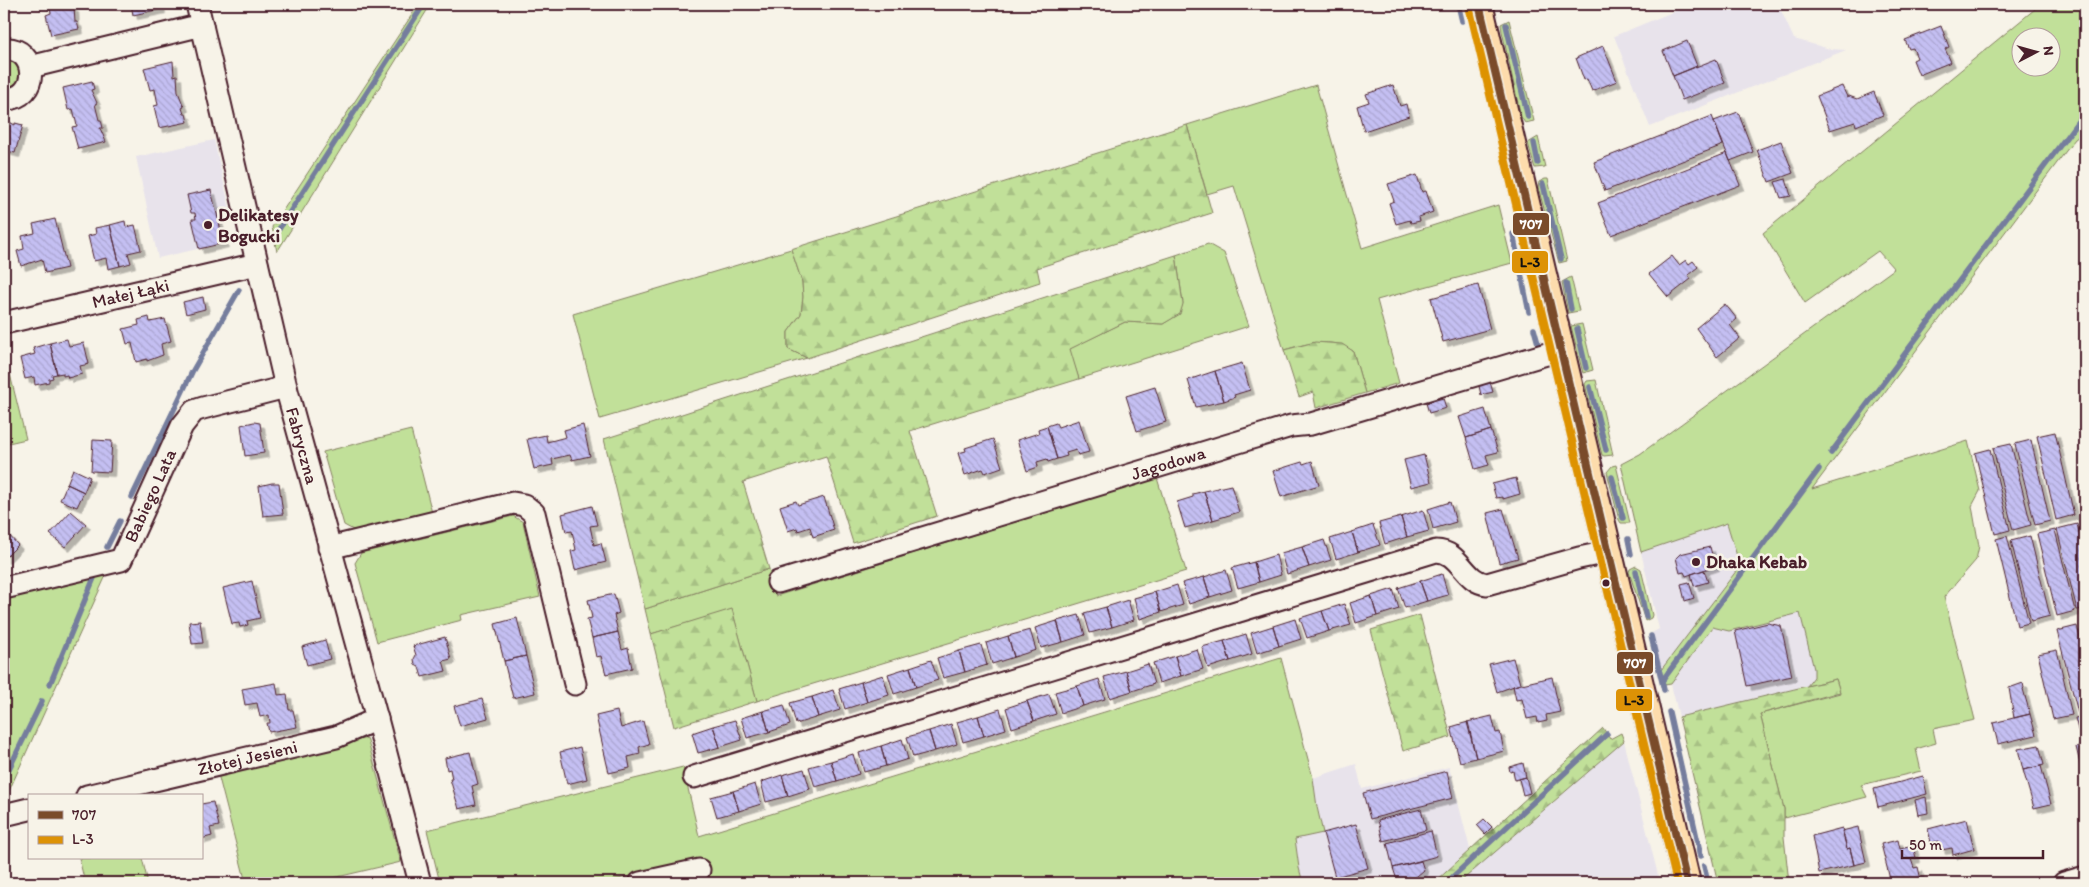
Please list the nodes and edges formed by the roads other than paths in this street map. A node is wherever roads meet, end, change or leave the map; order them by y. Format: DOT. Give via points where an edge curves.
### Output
graph roads {
  1 [pos="197,4"];
  2 [pos="1479,4"];
  3 [pos="202,25"];
  4 [pos="4,49"];
  5 [pos="30,67"];
  6 [pos="4,99"];
  7 [pos="257,264"];
  8 [pos="4,323"];
  9 [pos="1560,350"];
  10 [pos="286,387"];
  11 [pos="329,548"];
  12 [pos="1608,552"];
  13 [pos="778,582"];
  14 [pos="4,588"];
  15 [pos="575,684"];
  16 [pos="377,719"];
  17 [pos="694,777"];
  18 [pos="95,794"];
  19 [pos="28,809"];
  20 [pos="4,815"];
  21 [pos="698,870"];
  22 [pos="2085,877"];
  23 [pos="420,883"];
  24 [pos="640,883"];
  25 [pos="1687,883"];
  26 [pos="2064,883"];
  1 -- 3 [label="street, Fabryczna"];
  2 -- 9 [label="main road"];
  3 -- 5 [label="street"];
  3 -- 7 [label="street, Fabryczna"];
  4 -- 5 [label="street" via="22,54"];
  5 -- 6 [label="street" via="27,88 16,97"];
  7 -- 8 [label="street, Małej Łąki"];
  7 -- 10 [label="street, Fabryczna"];
  9 -- 12 [label="main road"];
  9 -- 13 [label="street, Jagodowa" via="1310,424 1291,426"];
  10 -- 11 [label="street, Fabryczna"];
  10 -- 14 [label="street, Babiego Lata" via="203,408 188,418 121,560"];
  11 -- 15 [label="street" via="513,503 524,505 534,514"];
  11 -- 16 [label="street, Fabryczna"];
  12 -- 17 [label="street" via="1487,584 1474,580 1449,553 1436,551"];
  12 -- 25 [label="main road"];
  16 -- 18 [label="street, Złotej Jesieni" via="336,737"];
  16 -- 23 [label="street, Fabryczna"];
  19 -- 20 [label="street"];
  21 -- 24 [label="street"];
  22 -- 26 [label="street"];
}
